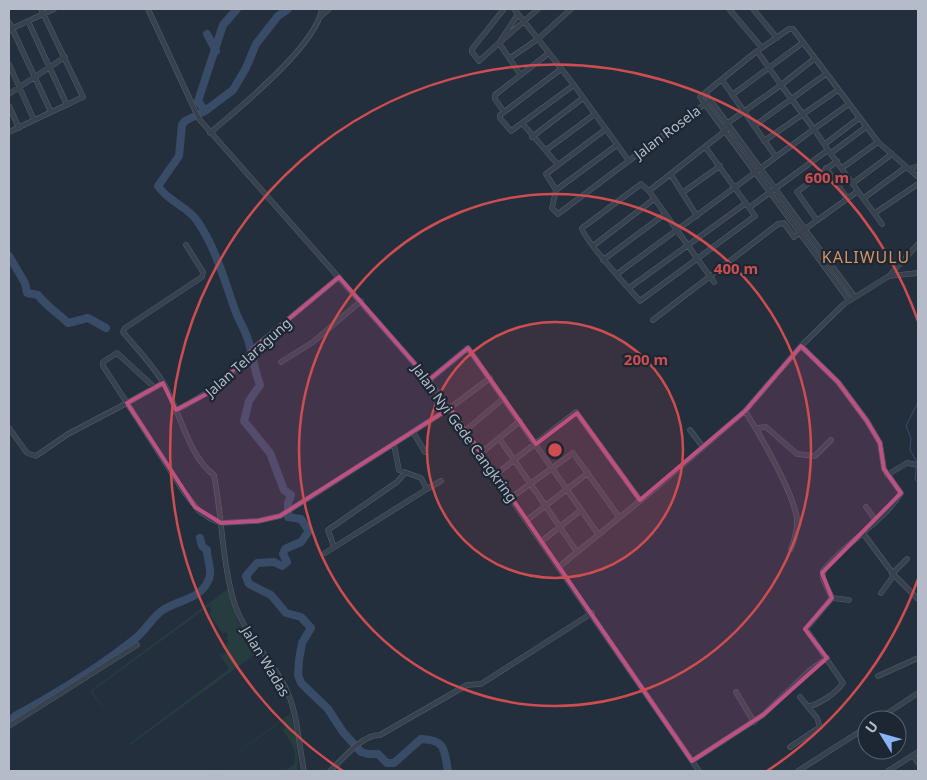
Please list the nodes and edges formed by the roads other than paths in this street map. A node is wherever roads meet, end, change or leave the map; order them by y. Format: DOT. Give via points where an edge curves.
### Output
graph roads {
  1 [pos="54,9"];
  2 [pos="148,9"];
  3 [pos="322,9"];
  4 [pos="330,9"];
  5 [pos="504,9"];
  6 [pos="514,9"];
  7 [pos="538,9"];
  8 [pos="571,9"];
  9 [pos="730,9"];
  10 [pos="753,9"];
  11 [pos="42,11"];
  12 [pos="518,14"];
  13 [pos="321,16"];
  14 [pos="28,21"];
  15 [pos="9,22"];
  16 [pos="524,22"];
  17 [pos="10,30"];
  18 [pos="778,38"];
  19 [pos="538,39"];
  20 [pos="499,43"];
  21 [pos="802,44"];
  22 [pos="760,50"];
  23 [pos="549,53"];
  24 [pos="65,57"];
  25 [pos="510,58"];
  26 [pos="814,59"];
  27 [pos="9,64"];
  28 [pos="50,67"];
  29 [pos="769,68"];
  30 [pos="561,69"];
  31 [pos="520,74"];
  32 [pos="826,74"];
  33 [pos="34,77"];
  34 [pos="722,80"];
  35 [pos="574,85"];
  36 [pos="781,85"];
  37 [pos="20,86"];
  38 [pos="838,90"];
  39 [pos="705,93"];
  40 [pos="9,94"];
  41 [pos="732,95"];
  42 [pos="583,98"];
  43 [pos="791,98"];
  44 [pos="710,100"];
  45 [pos="705,104"];
  46 [pos="848,104"];
  47 [pos="67,105"];
  48 [pos="9,106"];
  49 [pos="51,112"];
  50 [pos="504,112"];
  51 [pos="744,112"];
  52 [pos="595,114"];
  53 [pos="803,114"];
  54 [pos="859,118"];
  55 [pos="34,120"];
  56 [pos="523,124"];
  57 [pos="729,125"];
  58 [pos="754,126"];
  59 [pos="866,127"];
  60 [pos="18,128"];
  61 [pos="606,129"];
  62 [pos="724,129"];
  63 [pos="814,129"];
  64 [pos="9,132"];
  65 [pos="210,133"];
  66 [pos="532,137"];
  67 [pos="764,141"];
  68 [pos="878,142"];
  69 [pos="825,144"];
  70 [pos="618,145"];
  71 [pos="706,148"];
  72 [pos="546,150"];
  73 [pos="830,151"];
  74 [pos="892,154"];
  75 [pos="776,157"];
  76 [pos="629,161"];
  77 [pos="836,161"];
  78 [pos="558,164"];
  79 [pos="720,166"];
  80 [pos="918,166"];
  81 [pos="826,168"];
  82 [pos="842,168"];
  83 [pos="908,168"];
  84 [pos="761,169"];
  85 [pos="755,173"];
  86 [pos="671,175"];
  87 [pos="918,177"];
  88 [pos="853,184"];
  89 [pos="918,184"];
  90 [pos="735,187"];
  91 [pos="776,189"];
  92 [pos="556,190"];
  93 [pos="649,191"];
  94 [pos="858,191"];
  95 [pos="682,193"];
  96 [pos="770,193"];
  97 [pos="848,198"];
  98 [pos="864,198"];
  99 [pos="654,199"];
  100 [pos="748,205"];
  101 [pos="875,213"];
  102 [pos="665,214"];
  103 [pos="697,216"];
  104 [pos="816,219"];
  105 [pos="882,224"];
  106 [pos="805,229"];
  107 [pos="677,230"];
  108 [pos="799,233"];
  109 [pos="918,244"];
  110 [pos="186,245"];
  111 [pos="688,245"];
  112 [pos="593,246"];
  113 [pos="698,258"];
  114 [pos="603,260"];
  115 [pos="916,273"];
  116 [pos="617,274"];
  117 [pos="711,276"];
  118 [pos="889,276"];
  119 [pos="340,277"];
  120 [pos="714,282"];
  121 [pos="629,288"];
  122 [pos="854,296"];
  123 [pos="849,300"];
  124 [pos="361,301"];
  125 [pos="653,320"];
  126 [pos="801,346"];
  127 [pos="281,362"];
  128 [pos="490,378"];
  129 [pos="429,380"];
  130 [pos="163,383"];
  131 [pos="154,387"];
  132 [pos="504,398"];
  133 [pos="127,403"];
  134 [pos="450,408"];
  135 [pos="174,411"];
  136 [pos="745,411"];
  137 [pos="520,421"];
  138 [pos="9,428"];
  139 [pos="756,428"];
  140 [pos="466,430"];
  141 [pos="690,430"];
  142 [pos="413,432"];
  143 [pos="499,438"];
  144 [pos="831,440"];
  145 [pos="396,443"];
  146 [pos="536,444"];
  147 [pos="703,447"];
  148 [pos="425,452"];
  149 [pos="481,453"];
  150 [pos="515,461"];
  151 [pos="918,465"];
  152 [pos="552,467"];
  153 [pos="588,473"];
  154 [pos="404,474"];
  155 [pos="496,474"];
  156 [pos="888,474"];
  157 [pos="441,481"];
  158 [pos="531,483"];
  159 [pos="428,489"];
  160 [pos="566,489"];
  161 [pos="512,498"];
  162 [pos="640,500"];
  163 [pos="546,506"];
  164 [pos="866,507"];
  165 [pos="581,510"];
  166 [pos="619,517"];
  167 [pos="527,520"];
  168 [pos="876,521"];
  169 [pos="221,523"];
  170 [pos="560,528"];
  171 [pos="864,533"];
  172 [pos="598,534"];
  173 [pos="542,541"];
  174 [pos="334,547"];
  175 [pos="791,549"];
  176 [pos="325,552"];
  177 [pos="576,552"];
  178 [pos="907,559"];
  179 [pos="560,566"];
  180 [pos="893,574"];
  181 [pos="881,593"];
  182 [pos="917,595"];
  183 [pos="832,598"];
  184 [pos="849,600"];
  185 [pos="592,613"];
  186 [pos="138,645"];
  187 [pos="827,658"];
  188 [pos="914,660"];
  189 [pos="878,676"];
  190 [pos="736,692"];
  191 [pos="918,693"];
  192 [pos="800,697"];
  193 [pos="808,707"];
  194 [pos="892,710"];
  195 [pos="754,722"];
  196 [pos="9,726"];
  197 [pos="857,733"];
  198 [pos="790,747"];
  199 [pos="918,752"];
  200 [pos="913,755"];
  201 [pos="692,761"];
  202 [pos="918,763"];
  203 [pos="302,771"];
  204 [pos="330,771"];
  205 [pos="700,771"];
  206 [pos="798,771"];
  207 [pos="888,771"];
  1 -- 11 [label="street"];
  2 -- 65 [label="street, Jalan Nyi Gede Cangkring" via="194,111"];
  3 -- 13 [label="street"];
  4 -- 13 [label="street"];
  5 -- 20 [label="street" via="472,52 480,61"];
  6 -- 12 [label="street"];
  7 -- 16 [label="street"];
  8 -- 19 [label="street"];
  9 -- 22 [label="street"];
  10 -- 18 [label="street"];
  11 -- 14 [label="street"];
  11 -- 24 [label="street"];
  12 -- 16 [label="street"];
  12 -- 20 [label="street"];
  13 -- 65 [label="street" via="305,44"];
  14 -- 17 [label="street"];
  14 -- 28 [label="street"];
  15 -- 17 [label="street"];
  16 -- 19 [label="street"];
  16 -- 20 [label="street"];
  17 -- 33 [label="street"];
  18 -- 21 [label="street" via="791,29"];
  18 -- 22 [label="street"];
  19 -- 23 [label="street"];
  19 -- 25 [label="street"];
  20 -- 25 [label="street"];
  21 -- 26 [label="street"];
  21 -- 29 [label="street"];
  22 -- 29 [label="street"];
  22 -- 34 [label="street"];
  23 -- 30 [label="street"];
  23 -- 31 [label="street"];
  24 -- 28 [label="street"];
  24 -- 47 [label="street" via="83,97"];
  25 -- 31 [label="street"];
  26 -- 32 [label="street"];
  26 -- 36 [label="street"];
  27 -- 37 [label="street"];
  28 -- 33 [label="street"];
  28 -- 47 [label="street"];
  29 -- 36 [label="street"];
  29 -- 41 [label="street"];
  30 -- 35 [label="street"];
  30 -- 50 [label="street"];
  31 -- 50 [label="street" via="494,97"];
  32 -- 38 [label="street"];
  32 -- 43 [label="street"];
  33 -- 37 [label="street"];
  33 -- 49 [label="street"];
  34 -- 39 [label="street"];
  34 -- 41 [label="street"];
  35 -- 42 [label="street"];
  35 -- 56 [label="street"];
  36 -- 43 [label="street"];
  36 -- 51 [label="street"];
  37 -- 40 [label="street"];
  37 -- 55 [label="street"];
  38 -- 46 [label="street"];
  38 -- 53 [label="street"];
  39 -- 44 [label="street"];
  39 -- 45 [label="street" via="700,97"];
  41 -- 51 [label="street"];
  42 -- 52 [label="street"];
  42 -- 66 [label="street"];
  43 -- 53 [label="street"];
  43 -- 58 [label="street"];
  44 -- 45 [label="street, Jalan Rosela"];
  44 -- 57 [label="street"];
  45 -- 62 [label="street"];
  45 -- 76 [label="street, Jalan Rosela"];
  46 -- 54 [label="street"];
  46 -- 63 [label="street"];
  47 -- 49 [label="street"];
  48 -- 60 [label="street"];
  49 -- 55 [label="street"];
  50 -- 56 [label="street" via="500,118 509,130"];
  51 -- 57 [label="street"];
  51 -- 58 [label="street"];
  52 -- 61 [label="street"];
  52 -- 72 [label="street"];
  53 -- 63 [label="street"];
  53 -- 67 [label="street"];
  54 -- 59 [label="street"];
  54 -- 69 [label="street"];
  55 -- 60 [label="street"];
  56 -- 66 [label="street"];
  57 -- 62 [label="street"];
  57 -- 84 [label="street"];
  58 -- 67 [label="street"];
  59 -- 68 [label="street"];
  59 -- 73 [label="street"];
  60 -- 64 [label="street"];
  61 -- 70 [label="street"];
  61 -- 78 [label="street"];
  62 -- 71 [label="street"];
  62 -- 85 [label="street"];
  63 -- 69 [label="street"];
  63 -- 75 [label="street"];
  65 -- 119 [label="street, Jalan Nyi Gede Cangkring"];
  66 -- 72 [label="street"];
  67 -- 75 [label="street"];
  68 -- 74 [label="street"];
  68 -- 82 [label="street"];
  69 -- 73 [label="street"];
  70 -- 76 [label="street"];
  70 -- 92 [label="street"];
  71 -- 79 [label="street"];
  71 -- 86 [label="street"];
  72 -- 78 [label="street"];
  73 -- 77 [label="street"];
  73 -- 91 [label="street"];
  74 -- 83 [label="street"];
  74 -- 88 [label="street"];
  75 -- 84 [label="street"];
  76 -- 92 [label="street, Jalan Rosela" via="558,214 552,208"];
  77 -- 81 [label="street"];
  77 -- 82 [label="street"];
  78 -- 92 [label="street" via="546,174"];
  79 -- 90 [label="street"];
  79 -- 95 [label="street"];
  80 -- 83 [label="street"];
  81 -- 97 [label="street"];
  81 -- 104 [label="street" via="797,192"];
  82 -- 88 [label="street"];
  83 -- 87 [label="street"];
  83 -- 98 [label="street"];
  84 -- 85 [label="street"];
  84 -- 91 [label="street"];
  85 -- 90 [label="street"];
  85 -- 96 [label="street"];
  86 -- 93 [label="street"];
  86 -- 95 [label="street"];
  88 -- 94 [label="street"];
  89 -- 101 [label="street"];
  90 -- 100 [label="street"];
  90 -- 103 [label="street"];
  91 -- 96 [label="street"];
  91 -- 106 [label="street"];
  93 -- 99 [label="street"];
  93 -- 112 [label="street" via="641,184 582,228"];
  94 -- 97 [label="street"];
  94 -- 98 [label="street"];
  95 -- 103 [label="street"];
  96 -- 100 [label="street"];
  96 -- 108 [label="street"];
  97 -- 104 [label="street"];
  98 -- 101 [label="street"];
  99 -- 102 [label="street"];
  99 -- 112 [label="street"];
  100 -- 111 [label="street"];
  100 -- 113 [label="street" via="755,216"];
  101 -- 105 [label="street"];
  102 -- 107 [label="street"];
  102 -- 114 [label="street"];
  103 -- 107 [label="street"];
  104 -- 106 [label="street"];
  106 -- 108 [label="street"];
  106 -- 122 [label="street"];
  107 -- 111 [label="street"];
  107 -- 116 [label="street"];
  108 -- 117 [label="street" via="794,237 781,223"];
  108 -- 123 [label="street"];
  109 -- 118 [label="street"];
  110 -- 130 [label="street, Jalan Wadas" via="203,272 202,277 123,331"];
  111 -- 113 [label="street"];
  111 -- 121 [label="street"];
  112 -- 114 [label="street"];
  113 -- 117 [label="street"];
  113 -- 121 [label="street" via="641,301"];
  114 -- 116 [label="street"];
  115 -- 118 [label="street"];
  116 -- 121 [label="street"];
  117 -- 120 [label="street"];
  117 -- 125 [label="street"];
  118 -- 122 [label="street"];
  119 -- 124 [label="street, Jalan Nyi Gede Cangkring"];
  119 -- 135 [label="street, Jalan Telaragung" via="255,347 214,390"];
  122 -- 123 [label="street"];
  123 -- 126 [label="street"];
  124 -- 127 [label="street" via="311,344"];
  124 -- 129 [label="street, Jalan Nyi Gede Cangkring"];
  126 -- 136 [label="street"];
  126 -- 156 [label="street" via="838,382 867,421 880,443 883,465"];
  128 -- 129 [label="street" via="468,348"];
  128 -- 132 [label="street"];
  128 -- 134 [label="street"];
  129 -- 134 [label="street, Jalan Nyi Gede Cangkring"];
  130 -- 131 [label="street"];
  130 -- 135 [label="street, Jalan Wadas"];
  131 -- 133 [label="street"];
  131 -- 133 [label="street" via="119,354 114,354 102,365"];
  132 -- 137 [label="street"];
  132 -- 140 [label="street"];
  133 -- 138 [label="street" via="68,434 36,456 27,453"];
  133 -- 169 [label="street" via="195,507"];
  134 -- 140 [label="street, Jalan Nyi Gede Cangkring"];
  134 -- 142 [label="street"];
  135 -- 169 [label="street, Jalan Wadas" via="204,467 214,475"];
  136 -- 139 [label="street"];
  136 -- 147 [label="street"];
  137 -- 143 [label="street"];
  137 -- 146 [label="street"];
  139 -- 144 [label="street" via="766,427 801,456 815,456"];
  139 -- 175 [label="street" via="794,506 797,525"];
  140 -- 149 [label="street, Jalan Nyi Gede Cangkring"];
  141 -- 147 [label="street"];
  142 -- 145 [label="street"];
  142 -- 148 [label="street"];
  143 -- 149 [label="street"];
  143 -- 150 [label="street"];
  145 -- 154 [label="street" via="397,468"];
  145 -- 169 [label="street" via="269,520"];
  146 -- 150 [label="street"];
  146 -- 152 [label="street"];
  146 -- 162 [label="street" via="577,413"];
  147 -- 162 [label="street"];
  149 -- 155 [label="street, Jalan Nyi Gede Cangkring"];
  150 -- 155 [label="street"];
  150 -- 158 [label="street"];
  151 -- 156 [label="street" via="909,463"];
  152 -- 153 [label="street" via="573,453"];
  152 -- 158 [label="street"];
  152 -- 160 [label="street"];
  153 -- 160 [label="street"];
  153 -- 166 [label="street"];
  154 -- 159 [label="street" via="422,478"];
  154 -- 174 [label="street" via="328,530"];
  155 -- 161 [label="street, Jalan Nyi Gede Cangkring"];
  156 -- 168 [label="street" via="901,493"];
  157 -- 159 [label="street"];
  158 -- 161 [label="street"];
  158 -- 163 [label="street"];
  159 -- 174 [label="street"];
  160 -- 163 [label="street"];
  160 -- 165 [label="street"];
  161 -- 167 [label="street, Jalan Nyi Gede Cangkring"];
  162 -- 166 [label="street"];
  163 -- 167 [label="street"];
  163 -- 170 [label="street"];
  164 -- 168 [label="street"];
  165 -- 170 [label="street"];
  165 -- 172 [label="street"];
  166 -- 172 [label="street"];
  167 -- 173 [label="street, Jalan Nyi Gede Cangkring"];
  168 -- 171 [label="street"];
  169 -- 203 [label="street, Jalan Wadas" via="234,602 246,630 288,693 295,715"];
  170 -- 173 [label="street"];
  170 -- 177 [label="street"];
  171 -- 180 [label="street"];
  171 -- 183 [label="street" via="837,554 823,571"];
  172 -- 177 [label="street"];
  173 -- 179 [label="street, Jalan Nyi Gede Cangkring"];
  174 -- 176 [label="street"];
  177 -- 179 [label="street"];
  178 -- 180 [label="street"];
  179 -- 185 [label="street, Jalan Nyi Gede Cangkring"];
  180 -- 181 [label="street"];
  180 -- 182 [label="street"];
  183 -- 184 [label="street"];
  183 -- 187 [label="street" via="806,628"];
  185 -- 201 [label="street, Jalan Nyi Gede Cangkring"];
  185 -- 204 [label="street" via="487,681 467,685 380,735 372,736"];
  186 -- 196 [label="street"];
  187 -- 193 [label="street" via="844,683"];
  187 -- 195 [label="street"];
  188 -- 189 [label="street"];
  190 -- 195 [label="street"];
  191 -- 194 [label="street"];
  192 -- 193 [label="street"];
  193 -- 198 [label="street" via="820,728"];
  195 -- 201 [label="street"];
  197 -- 206 [label="street"];
  199 -- 200 [label="street"];
  200 -- 202 [label="street"];
  200 -- 207 [label="street"];
  201 -- 205 [label="street, Jalan Nyi Gede Cangkring"];
}
